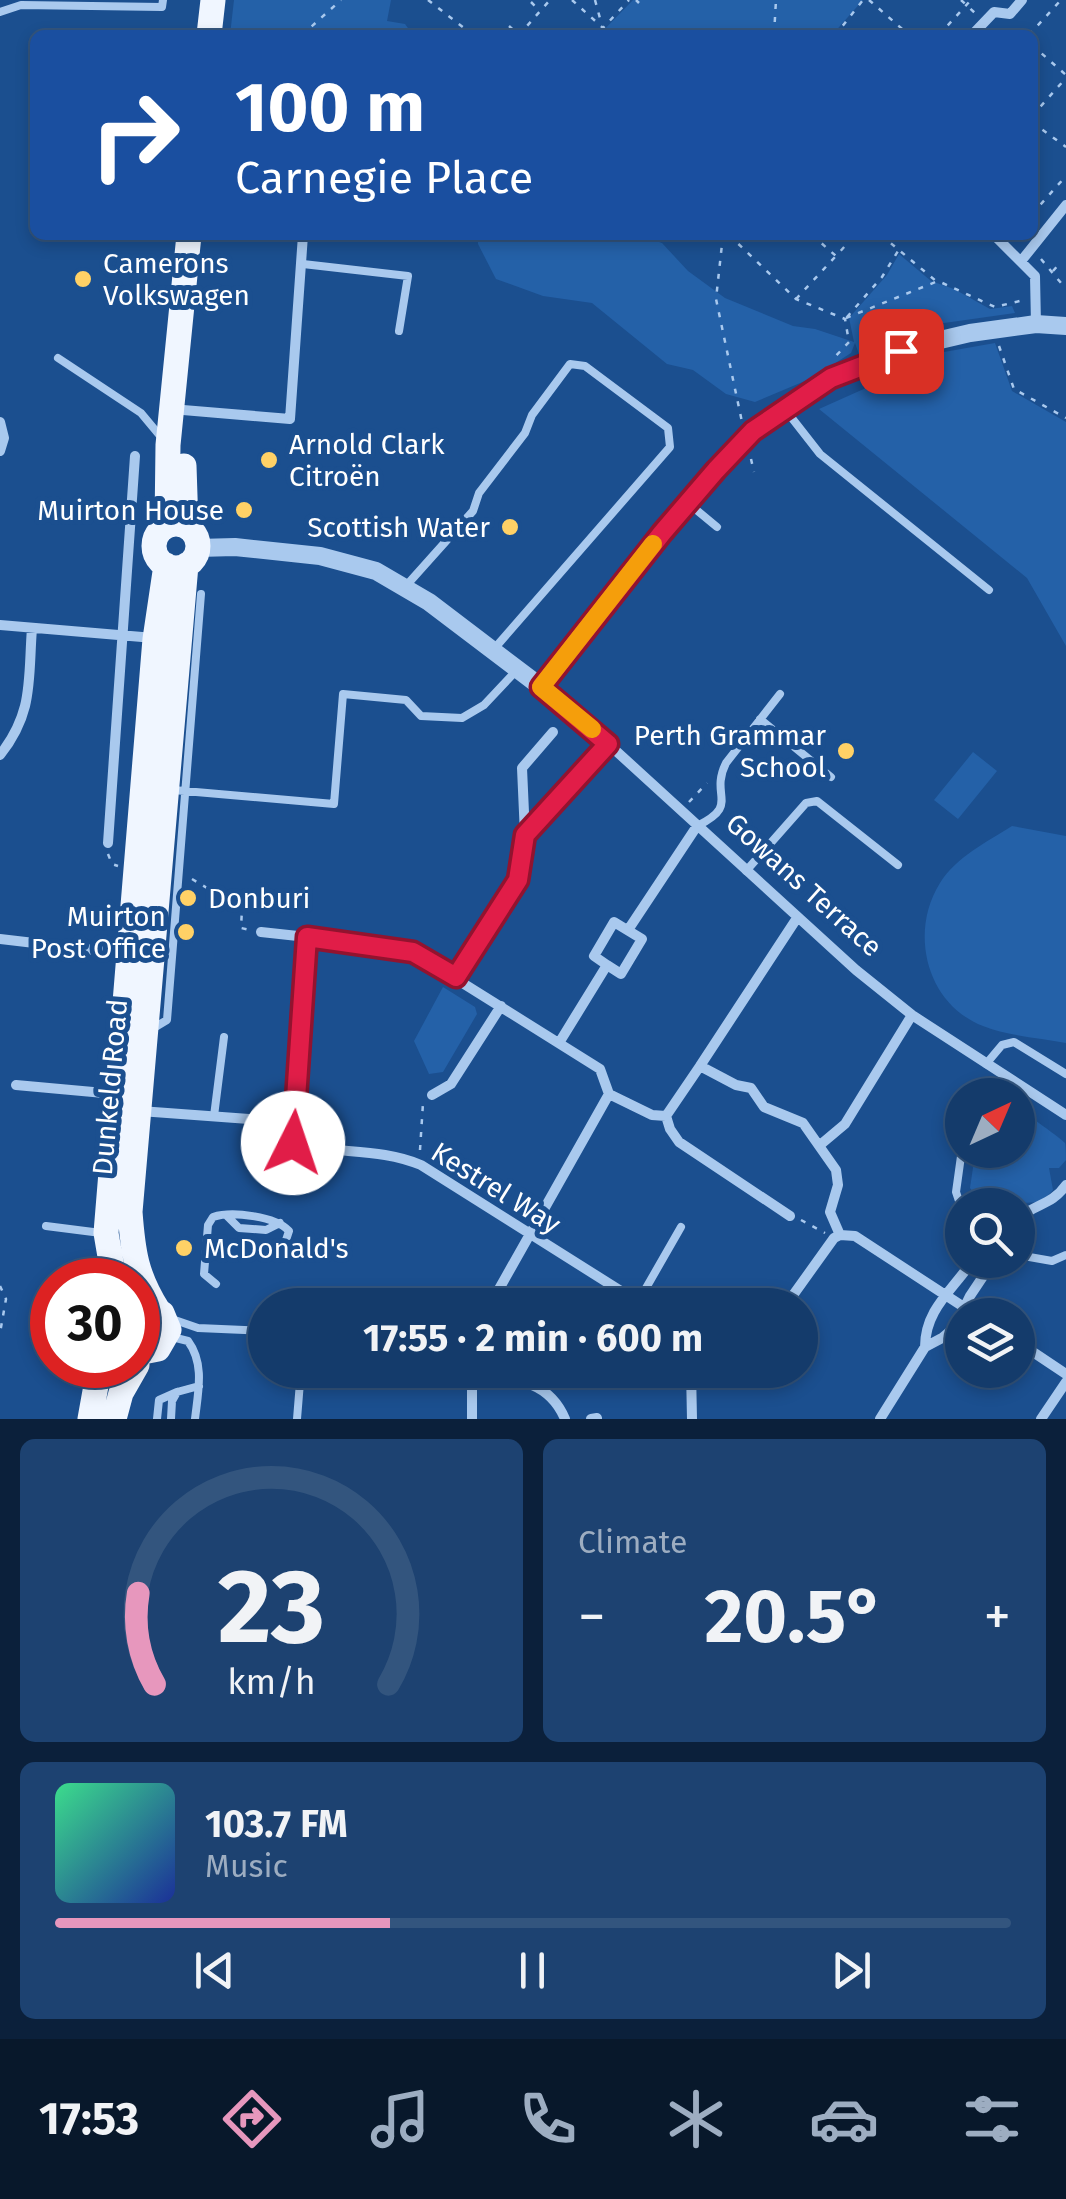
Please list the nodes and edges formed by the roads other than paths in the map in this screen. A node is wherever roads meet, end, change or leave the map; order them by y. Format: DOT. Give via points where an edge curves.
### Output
graph roads {
  1 [pos="163,0"];
  2 [pos="213,0"];
  3 [pos="1022,0"];
  4 [pos="0,12"];
  5 [pos="210,30"];
  6 [pos="977,30"];
  7 [pos="1066,204"];
  8 [pos="189,240"];
  9 [pos="303,240"];
  10 [pos="1000,240"];
  11 [pos="1038,240"];
  12 [pos="1038,240"];
  13 [pos="1022,260"];
  14 [pos="303,264"];
  15 [pos="1030,318"];
  16 [pos="1066,326"];
  17 [pos="399,332"];
  18 [pos="181,336"];
  19 [pos="58,358"];
  20 [pos="784,408"];
  21 [pos="182,410"];
  22 [pos="0,422"];
  23 [pos="168,445"];
  24 [pos="0,452"];
  25 [pos="135,456"];
  26 [pos="688,503"];
  27 [pos="717,527"];
  28 [pos="181,546"];
  29 [pos="405,586"];
  30 [pos="989,590"];
  31 [pos="201,594"];
  32 [pos="0,625"];
  33 [pos="32,628"];
  34 [pos="122,636"];
  35 [pos="155,638"];
  36 [pos="492,652"];
  37 [pos="517,671"];
  38 [pos="541,687"];
  39 [pos="780,694"];
  40 [pos="760,719"];
  41 [pos="552,732"];
  42 [pos="608,744"];
  43 [pos="0,755"];
  44 [pos="831,777"];
  45 [pos="112,797"];
  46 [pos="165,797"];
  47 [pos="697,826"];
  48 [pos="525,835"];
  49 [pos="108,843"];
  50 [pos="898,865"];
  51 [pos="746,871"];
  52 [pos="797,918"];
  53 [pos="628,930"];
  54 [pos="262,932"];
  55 [pos="307,937"];
  56 [pos="0,939"];
  57 [pos="141,956"];
  58 [pos="607,965"];
  59 [pos="456,977"];
  60 [pos="501,1006"];
  61 [pos="912,1015"];
  62 [pos="144,1034"];
  63 [pos="224,1037"];
  64 [pos="559,1044"];
  65 [pos="986,1064"];
  66 [pos="700,1066"];
  67 [pos="1066,1074"];
  68 [pos="1008,1078"];
  69 [pos="16,1085"];
  70 [pos="117,1094"];
  71 [pos="609,1094"];
  72 [pos="432,1095"];
  73 [pos="1035,1095"];
  74 [pos="140,1110"];
  75 [pos="1066,1115"];
  76 [pos="214,1116"];
  77 [pos="666,1116"];
  78 [pos="293,1143"];
  79 [pos="820,1145"];
  80 [pos="1066,1184"];
  81 [pos="1042,1206"];
  82 [pos="1035,1207"];
  83 [pos="1035,1209"];
  84 [pos="790,1216"];
  85 [pos="46,1226"];
  86 [pos="681,1227"];
  87 [pos="106,1233"];
  88 [pos="527,1234"];
  89 [pos="837,1236"];
  90 [pos="285,1243"];
  91 [pos="1066,1254"];
  92 [pos="110,1258"];
  93 [pos="134,1258"];
  94 [pos="1035,1258"];
  95 [pos="960,1278"];
  96 [pos="216,1284"];
  97 [pos="499,1288"];
  98 [pos="615,1288"];
  99 [pos="649,1288"];
  100 [pos="799,1288"];
  101 [pos="946,1296"];
  102 [pos="949,1298"];
  103 [pos="160,1318"];
  104 [pos="160,1319"];
  105 [pos="248,1331"];
  106 [pos="945,1334"];
  107 [pos="925,1347"];
  108 [pos="1035,1355"];
  109 [pos="1066,1378"];
  110 [pos="199,1382"];
  111 [pos="95,1388"];
  112 [pos="124,1388"];
  113 [pos="300,1388"];
  114 [pos="472,1388"];
  115 [pos="540,1388"];
  116 [pos="692,1388"];
  117 [pos="177,1392"];
  118 [pos="90,1419"];
  119 [pos="114,1419"];
  120 [pos="157,1419"];
  121 [pos="170,1419"];
  122 [pos="195,1419"];
  123 [pos="297,1419"];
  124 [pos="472,1419"];
  125 [pos="565,1419"];
  126 [pos="692,1419"];
  127 [pos="880,1419"];
  128 [pos="1041,1419"];
  1 -- 4 [label="lane" via="162,7 20,5"];
  2 -- 5 [label="main road"];
  3 -- 6 [label="street" via="1010,14 994,12"];
  7 -- 11 [label="street"];
  8 -- 18 [label="main road, Dunkeld Road"];
  9 -- 14 [label="street"];
  10 -- 13 [label="street"];
  12 -- 13 [label="street"];
  13 -- 15 [label="street" via="1037,289"];
  14 -- 17 [label="lane" via="408,276"];
  14 -- 21 [label="street" via="290,419"];
  15 -- 16 [label="street"];
  15 -- 20 [label="street" via="880,358"];
  18 -- 21 [label="main road, Dunkeld Road"];
  18 -- 23 [label="main road, Dunkeld Road"];
  19 -- 23 [label="lane" via="141,414"];
  20 -- 26 [label="street"];
  20 -- 30 [label="lane" via="820,454"];
  21 -- 28 [label="main road, Dunkeld Road"];
  22 -- 24 [label="street"];
  23 -- 28 [label="main road, Dunkeld Road"];
  25 -- 34 [label="street"];
  26 -- 27 [label="lane"];
  26 -- 38 [label="street"];
  28 -- 29 [label="street, Gowans Terrace" via="320,556"];
  28 -- 35 [label="main road, Dunkeld Road"];
  28 -- 46 [label="main road, Dunkeld Road"];
  29 -- 36 [label="street, Gowans Terrace"];
  29 -- 36 [label="lane" via="473,510 478,493 570,364 585,366 659,421 668,428 670,448"];
  31 -- 46 [label="lane"];
  32 -- 33 [label="street"];
  33 -- 34 [label="street"];
  33 -- 43 [label="street" via="25,713"];
  34 -- 35 [label="street"];
  34 -- 45 [label="street"];
  35 -- 46 [label="main road, Dunkeld Road"];
  36 -- 37 [label="street, Gowans Terrace"];
  37 -- 38 [label="street, Gowans Terrace"];
  37 -- 46 [label="lane" via="484,706 462,718 421,716 406,700 343,694 334,804"];
  38 -- 42 [label="street, Gowans Terrace"];
  39 -- 40 [label="lane"];
  40 -- 44 [label="lane"];
  40 -- 47 [label="lane" via="720,774 719,815"];
  41 -- 48 [label="street" via="522,768"];
  42 -- 47 [label="street, Gowans Terrace"];
  42 -- 48 [label="street"];
  45 -- 46 [label="street"];
  45 -- 49 [label="street"];
  46 -- 57 [label="main road, Dunkeld Road"];
  46 -- 62 [label="lane" via="178,870 167,1020"];
  47 -- 51 [label="street, Gowans Terrace"];
  47 -- 53 [label="street"];
  48 -- 59 [label="street" via="518,880"];
  50 -- 51 [label="lane" via="817,801 806,803"];
  51 -- 52 [label="street, Gowans Terrace"];
  52 -- 61 [label="street, Gowans Terrace"];
  52 -- 66 [label="street"];
  53 -- 58 [label="street" via="614,922 594,956"];
  53 -- 58 [label="street" via="642,940 621,974"];
  54 -- 55 [label="street"];
  55 -- 59 [label="street" via="413,952"];
  55 -- 78 [label="street"];
  56 -- 57 [label="street"];
  57 -- 62 [label="main road, Dunkeld Road"];
  57 -- 70 [label="main road, Dunkeld Road"];
  58 -- 64 [label="street"];
  59 -- 60 [label="street"];
  60 -- 64 [label="street"];
  60 -- 72 [label="street" via="451,1084"];
  61 -- 65 [label="street, Gowans Terrace"];
  61 -- 79 [label="street" via="845,1124"];
  62 -- 74 [label="main road, Dunkeld Road"];
  63 -- 76 [label="lane"];
  64 -- 71 [label="street" via="600,1069"];
  65 -- 67 [label="lane" via="1002,1044 1014,1042"];
  65 -- 68 [label="street, Gowans Terrace"];
  66 -- 77 [label="street"];
  66 -- 79 [label="street" via="750,1088 764,1107 803,1123"];
  69 -- 70 [label="street"];
  70 -- 87 [label="main road, Dunkeld Road"];
  71 -- 77 [label="street"];
  71 -- 88 [label="street"];
  73 -- 75 [label="street, Gowans Terrace"];
  74 -- 76 [label="street, Kestrel Way"];
  74 -- 93 [label="main road, Dunkeld Road" via="130,1212"];
  76 -- 78 [label="street, Kestrel Way" via="263,1123"];
  77 -- 84 [label="street" via="679,1142"];
  78 -- 88 [label="street, Kestrel Way" via="398,1155"];
  79 -- 89 [label="street" via="836,1170 830,1212"];
  80 -- 81 [label="street"];
  81 -- 82 [label="street"];
  81 -- 83 [label="street"];
  85 -- 87 [label="lane"];
  86 -- 99 [label="lane"];
  87 -- 92 [label="main road, Dunkeld Road"];
  88 -- 97 [label="street"];
  88 -- 98 [label="street, Kestrel Way"];
  89 -- 100 [label="street"];
  89 -- 101 [label="street" via="855,1236"];
  90 -- 96 [label="lane" via="289,1230 280,1223 266,1230 238,1228 225,1213 213,1217 204,1274"];
  91 -- 94 [label="lane" via="1052,1261"];
  95 -- 101 [label="street"];
  101 -- 102 [label="street"];
  101 -- 107 [label="street" via="931,1312"];
  103 -- 105 [label="lane"];
  104 -- 110 [label="lane" via="194,1349"];
  106 -- 107 [label="street"];
  107 -- 127 [label="street"];
  108 -- 109 [label="street"];
  109 -- 128 [label="street"];
  110 -- 117 [label="lane"];
  110 -- 122 [label="lane"];
  111 -- 118 [label="main road"];
  112 -- 119 [label="main road"];
  113 -- 123 [label="lane"];
  114 -- 124 [label="street"];
  115 -- 125 [label="street" via="557,1401"];
  116 -- 126 [label="street"];
  117 -- 120 [label="lane" via="159,1400"];
  117 -- 121 [label="lane"];
}
